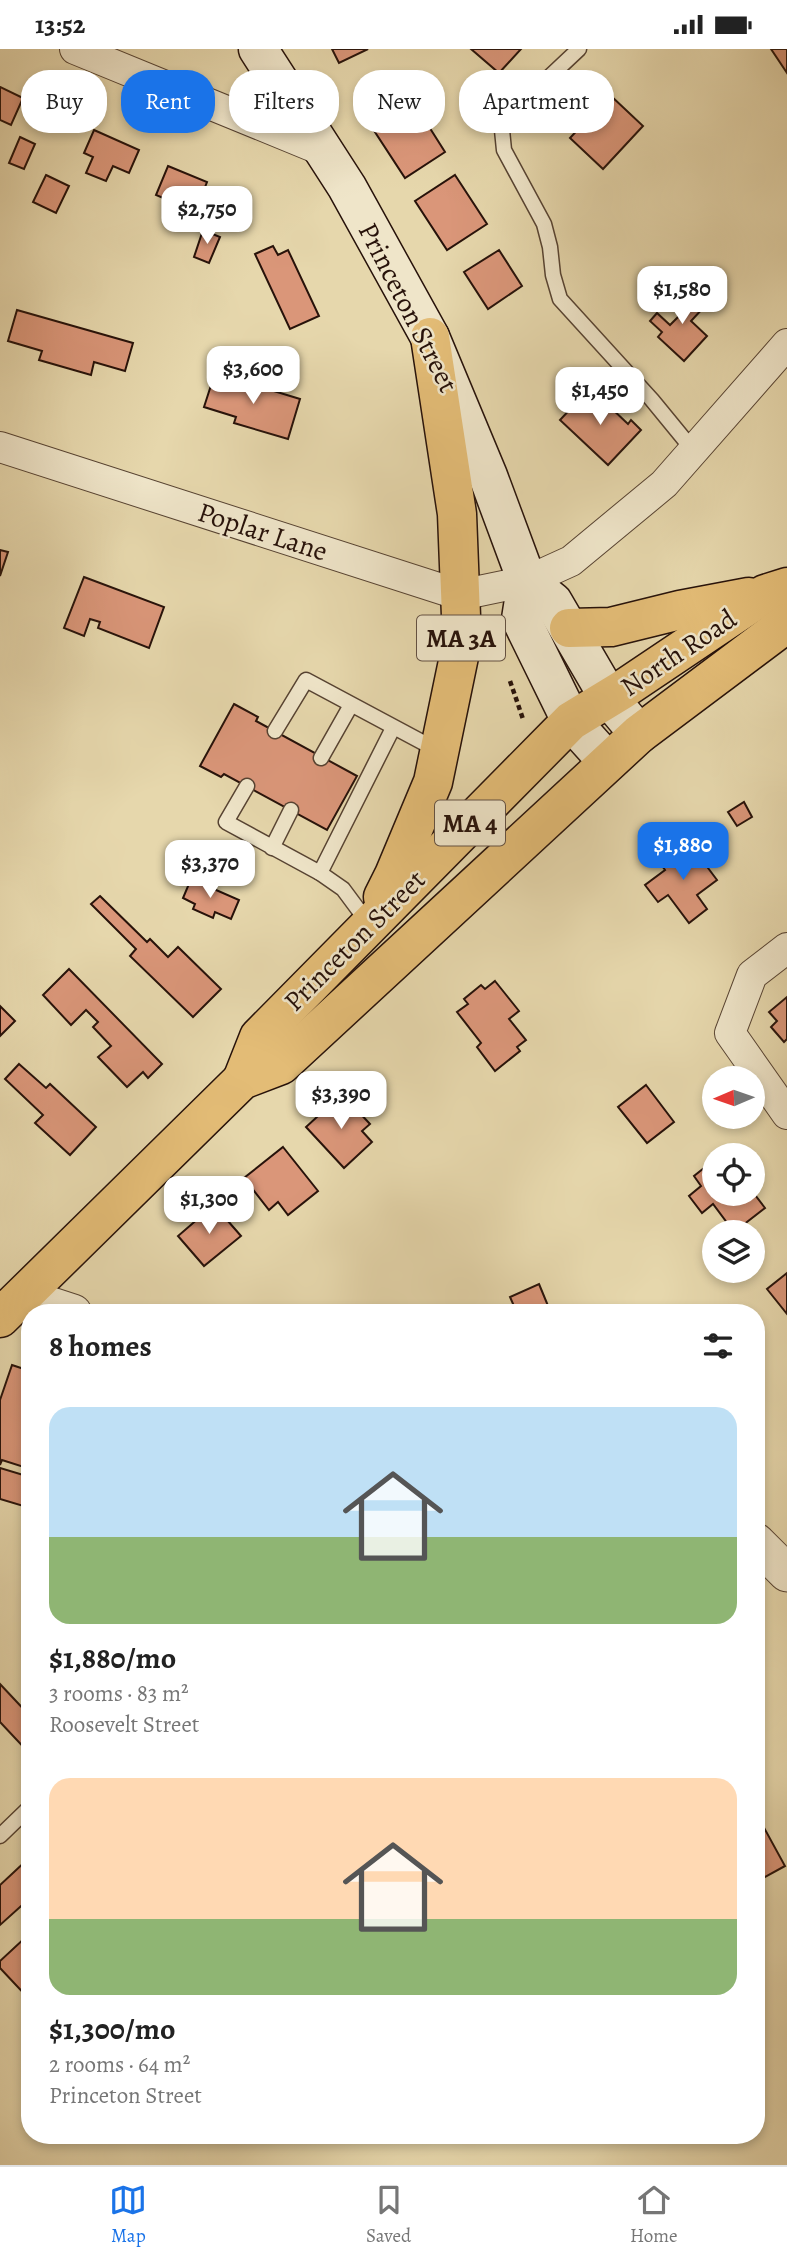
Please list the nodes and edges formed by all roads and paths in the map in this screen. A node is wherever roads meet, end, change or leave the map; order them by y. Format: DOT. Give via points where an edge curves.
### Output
graph roads {
  1 [pos="75,49"];
  2 [pos="258,49"];
  3 [pos="579,49"];
  4 [pos="324,151"];
  5 [pos="430,337"];
  6 [pos="787,344"];
  7 [pos="0,447"];
  8 [pos="693,450"];
  9 [pos="527,582"];
  10 [pos="460,595"];
  11 [pos="780,601"];
  12 [pos="569,628"];
  13 [pos="609,698"];
  14 [pos="351,705"];
  15 [pos="571,721"];
  16 [pos="393,727"];
  17 [pos="275,731"];
  18 [pos="639,734"];
  19 [pos="439,751"];
  20 [pos="321,758"];
  21 [pos="608,762"];
  22 [pos="247,786"];
  23 [pos="291,810"];
  24 [pos="272,848"];
  25 [pos="320,873"];
  26 [pos="369,925"];
  27 [pos="787,948"];
  28 [pos="242,1080"];
  29 [pos="787,1114"];
  30 [pos="12,1307"];
  31 [pos="765,1551"];
  32 [pos="787,1573"];
  33 [pos="21,1816"];
  34 [pos="0,1836"];
  1 -- 4 [label="street"];
  2 -- 4 [label="main road, Princeton Street / MA 3A"];
  3 -- 8 [label="lane" via="510,114 502,130 504,150 544,224 560,299"];
  4 -- 5 [label="main road, Princeton Street / MA 3A"];
  5 -- 9 [label="main road, Princeton Street / MA 3A"];
  5 -- 10 [label="main road, MA 3A" via="457,514"];
  6 -- 8 [label="street, Poplar Lane"];
  7 -- 10 [label="street, Poplar Lane"];
  8 -- 9 [label="street, Poplar Lane" via="664,484 571,561"];
  9 -- 10 [label="street, Poplar Lane"];
  9 -- 12 [label="main road, MA 3A" via="553,602"];
  9 -- 15 [label="main road, Princeton Street" via="521,619"];
  10 -- 19 [label="main road, MA 3A" via="461,642"];
  11 -- 12 [label="main road" via="680,610 611,627"];
  11 -- 13 [label="main road, North Road / MA 4"];
  11 -- 18 [label="main road, North Road"];
  12 -- 13 [label="main road, MA 3A"];
  13 -- 15 [label="main road, North Road / MA 4"];
  13 -- 18 [label="main road, MA 3A"];
  14 -- 16 [label="lane"];
  14 -- 17 [label="lane" via="306,680"];
  14 -- 20 [label="lane"];
  15 -- 21 [label="main road, Princeton Street"];
  15 -- 26 [label="main road, Princeton Street / MA 4"];
  16 -- 19 [label="lane"];
  16 -- 25 [label="lane"];
  18 -- 21 [label="main road, Princeton Street / MA 3A"];
  19 -- 26 [label="main road, MA 3A" via="433,782"];
  21 -- 28 [label="main road, Princeton Street / MA 3A" via="281,1065"];
  22 -- 24 [label="lane" via="226,822"];
  23 -- 24 [label="lane"];
  24 -- 25 [label="lane"];
  25 -- 26 [label="lane" via="343,888"];
  26 -- 28 [label="main road, Princeton Street / MA 3A" via="259,1037"];
  27 -- 29 [label="street" via="752,975 730,1033"];
  28 -- 30 [label="main road, Princeton Street / MA 3A"];
  31 -- 32 [label="street"];
  33 -- 34 [label="lane"];
}
